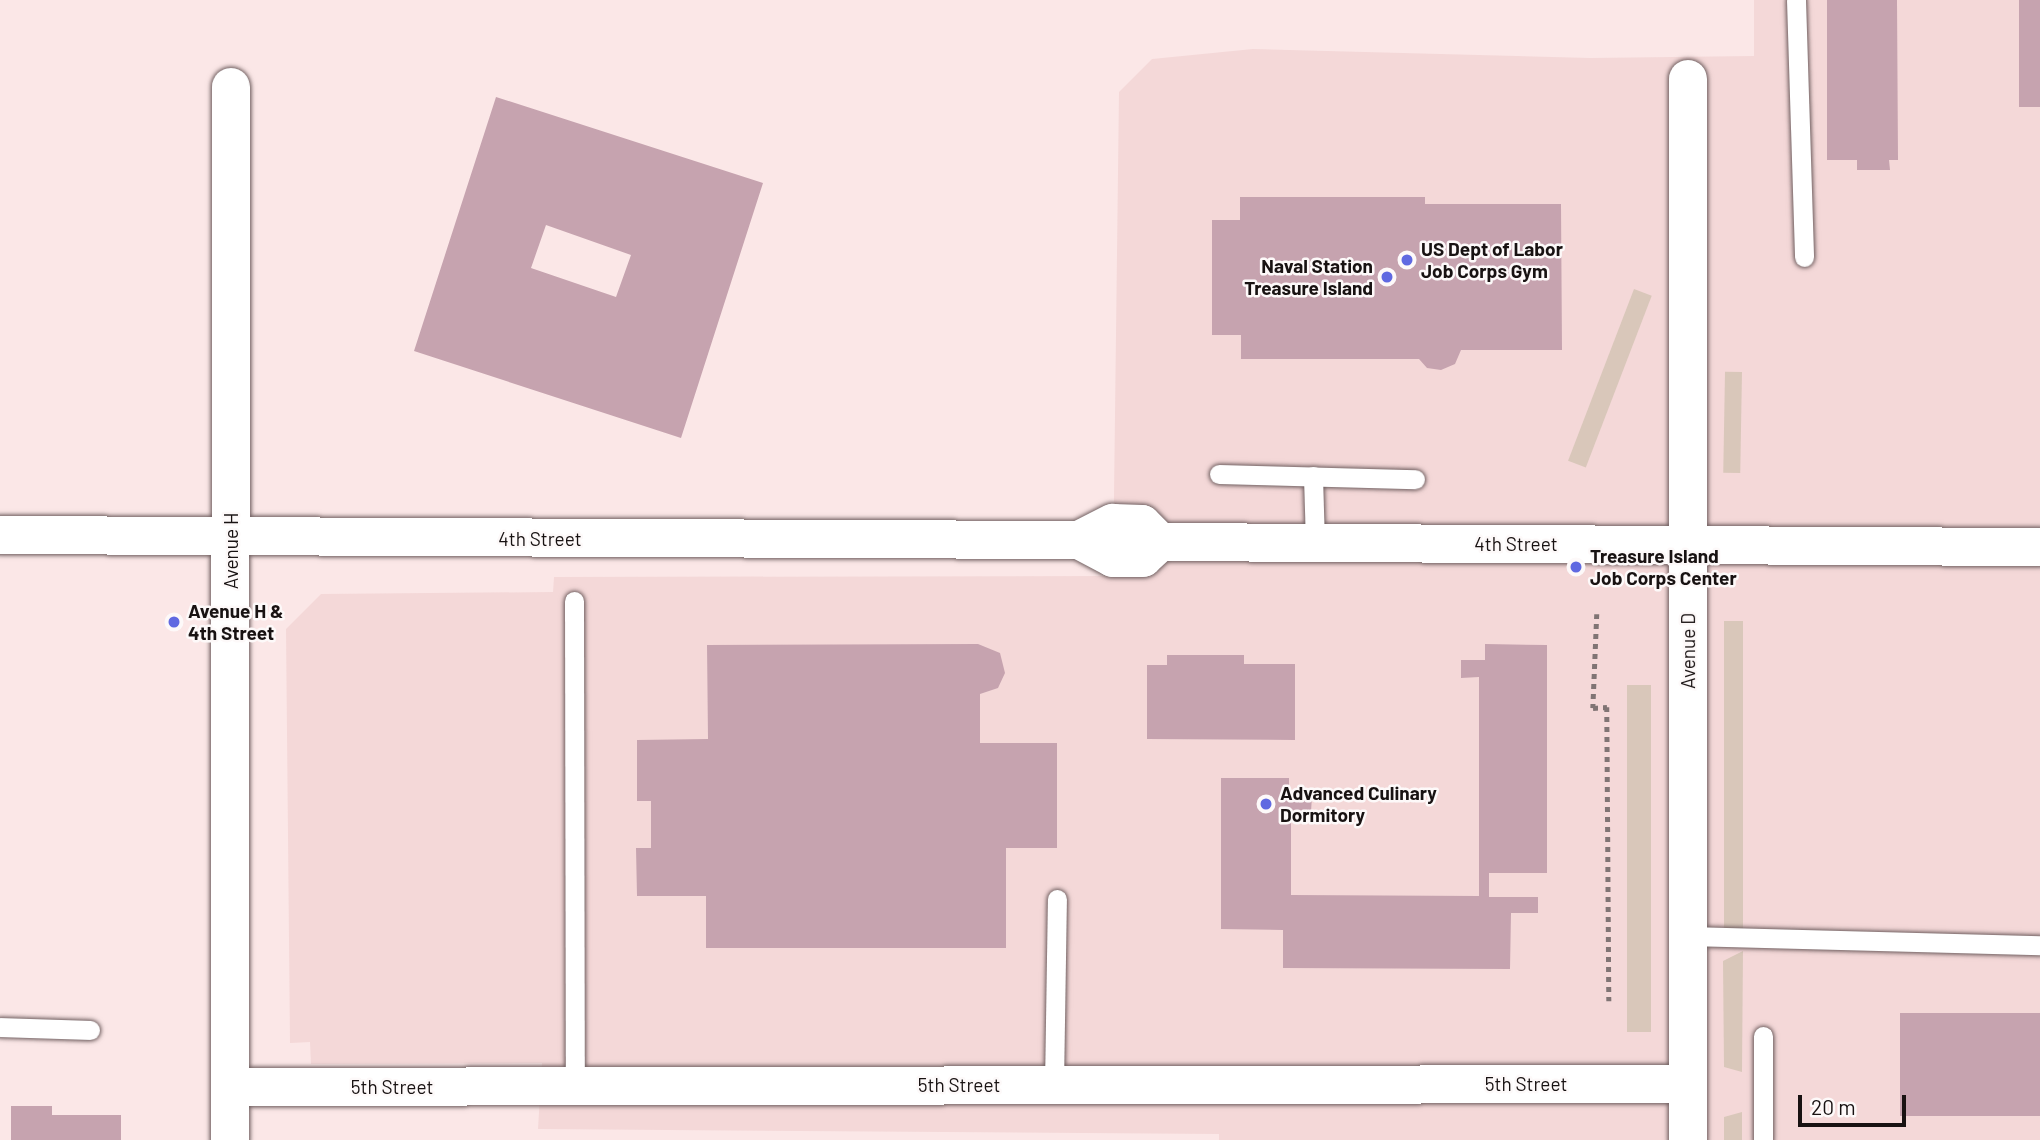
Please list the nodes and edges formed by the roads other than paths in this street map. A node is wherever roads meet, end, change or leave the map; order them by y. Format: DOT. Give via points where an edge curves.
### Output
graph roads {
  1 [pos="1796,0"];
  2 [pos="1688,79"];
  3 [pos="231,88"];
  4 [pos="1804,257"];
  5 [pos="1219,474"];
  6 [pos="1313,477"];
  7 [pos="1415,479"];
  8 [pos="0,535"];
  9 [pos="231,537"];
  10 [pos="1315,543"];
  11 [pos="1688,545"];
  12 [pos="2040,547"];
  13 [pos="574,601"];
  14 [pos="1057,899"];
  15 [pos="1688,936"];
  16 [pos="2040,945"];
  17 [pos="0,1027"];
  18 [pos="90,1030"];
  19 [pos="1763,1036"];
  20 [pos="1688,1084"];
  21 [pos="1054,1085"];
  22 [pos="230,1087"];
  23 [pos="575,1087"];
  24 [pos="230,1140"];
  25 [pos="1688,1140"];
  26 [pos="1763,1140"];
  1 -- 4 [label="lane"];
  2 -- 11 [label="street, Avenue D"];
  3 -- 9 [label="street, Avenue H"];
  5 -- 6 [label="lane"];
  6 -- 7 [label="lane"];
  6 -- 10 [label="lane"];
  8 -- 9 [label="street, 4th Street"];
  9 -- 10 [label="street, 4th Street" via="1079,541 1113,558 1143,558 1160,542"];
  9 -- 22 [label="street, Avenue H"];
  10 -- 11 [label="street, 4th Street"];
  11 -- 12 [label="street, 4th Street"];
  11 -- 15 [label="street, Avenue D"];
  13 -- 23 [label="lane"];
  14 -- 21 [label="lane"];
  15 -- 16 [label="lane"];
  15 -- 20 [label="street, Avenue D"];
  17 -- 18 [label="lane"];
  19 -- 26 [label="lane"];
  20 -- 21 [label="street, 5th Street"];
  20 -- 25 [label="street, Avenue D"];
  21 -- 23 [label="street, 5th Street"];
  22 -- 23 [label="street, 5th Street"];
  22 -- 24 [label="street, Avenue H"];
}
